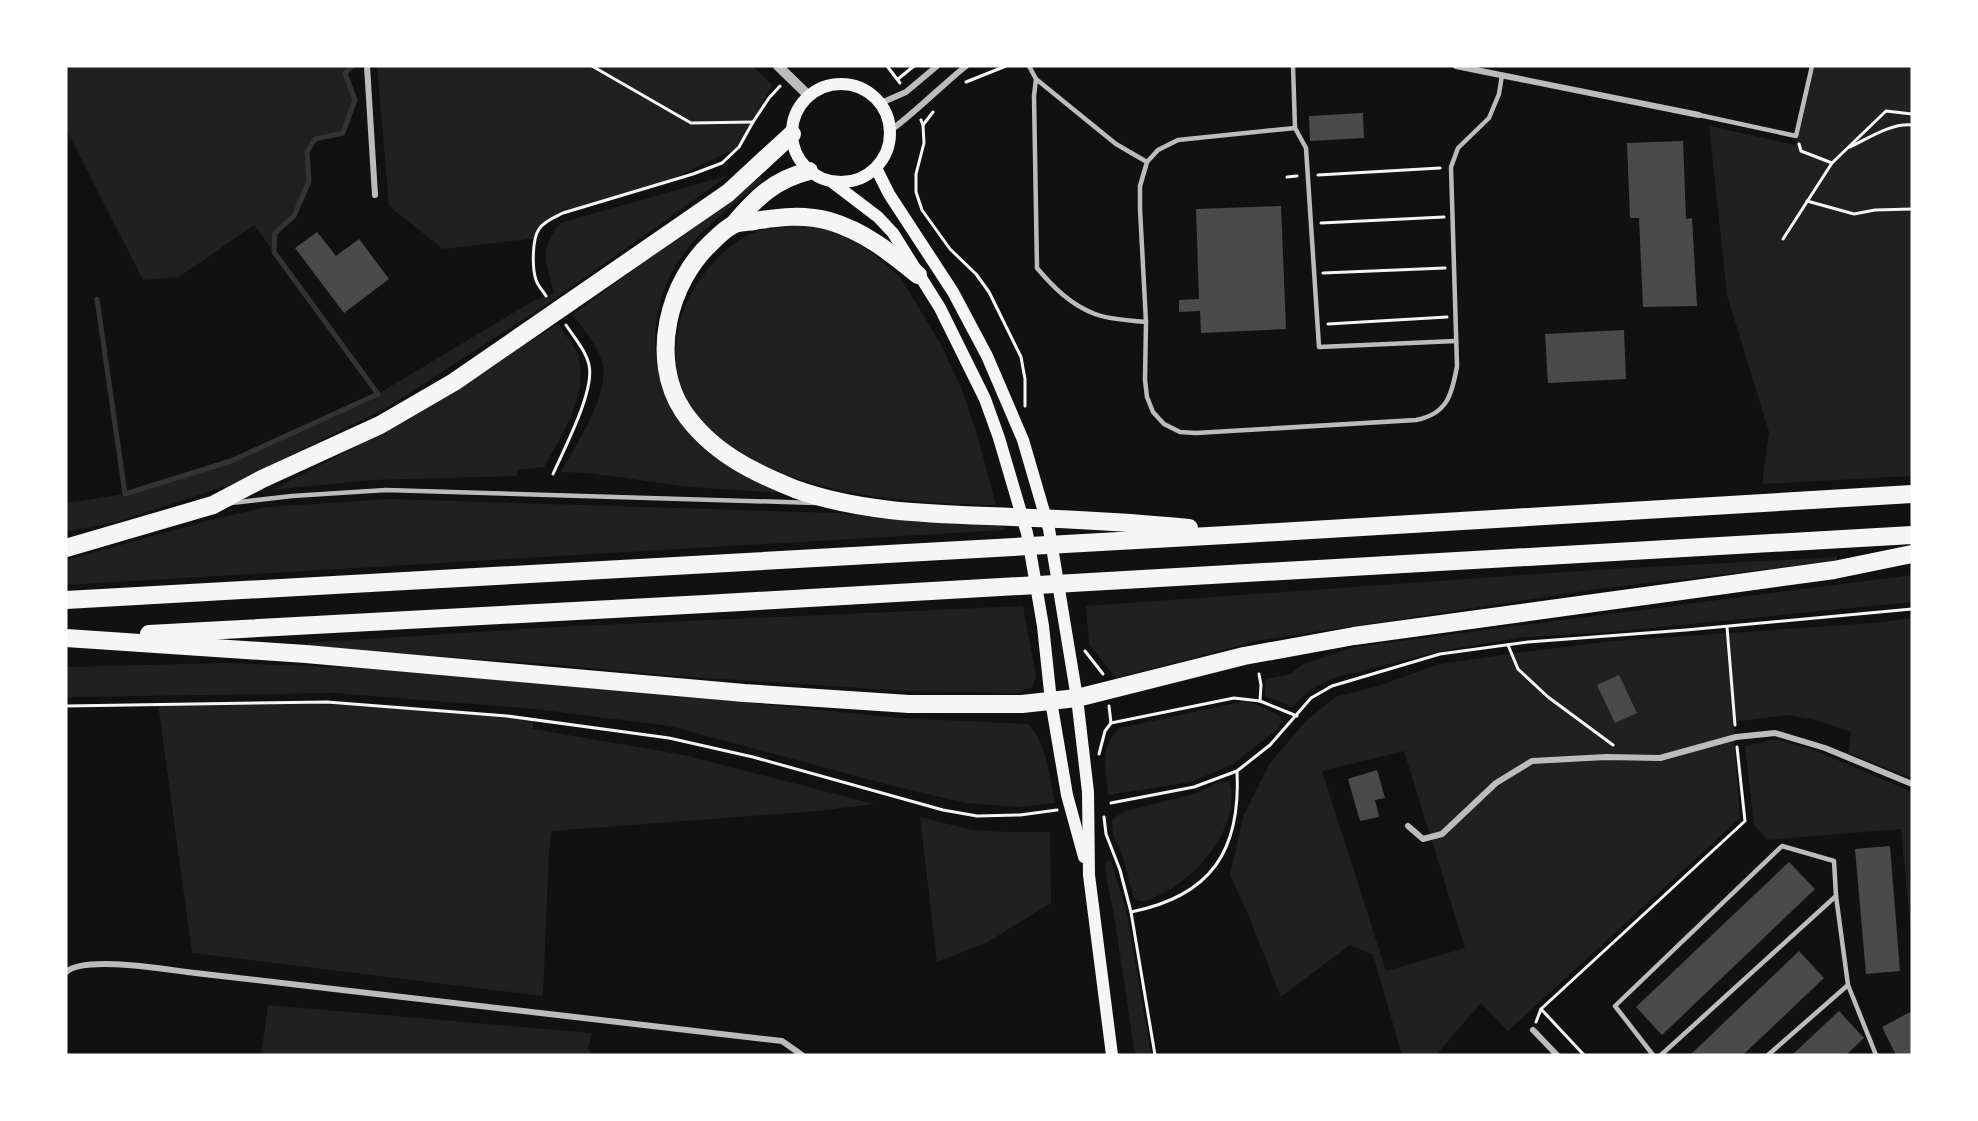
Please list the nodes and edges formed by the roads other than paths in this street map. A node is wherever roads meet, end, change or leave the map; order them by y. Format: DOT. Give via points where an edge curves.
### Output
graph roads {
  1 [pos="367,66"];
  2 [pos="778,66"];
  3 [pos="937,66"];
  4 [pos="966,66"];
  5 [pos="1029,66"];
  6 [pos="1293,66"];
  7 [pos="1456,66"];
  8 [pos="1812,66"];
  9 [pos="1475,68"];
  10 [pos="1502,75"];
  11 [pos="1036,79"];
  12 [pos="808,96"];
  13 [pos="881,104"];
  14 [pos="1699,115"];
  15 [pos="1295,128"];
  16 [pos="890,131"];
  17 [pos="792,134"];
  18 [pos="1147,162"];
  19 [pos="876,168"];
  20 [pos="809,171"];
  21 [pos="832,182"];
  22 [pos="375,195"];
  23 [pos="734,224"];
  24 [pos="918,275"];
  25 [pos="1146,322"];
  26 [pos="1456,341"];
  27 [pos="1912,494"];
  28 [pos="213,505"];
  29 [pos="852,505"];
  30 [pos="1244,534"];
  31 [pos="1912,535"];
  32 [pos="66,548"];
  33 [pos="1912,554"];
  34 [pos="66,600"];
  35 [pos="66,638"];
  36 [pos="1077,698"];
  37 [pos="1051,701"];
  38 [pos="1912,784"];
  39 [pos="1408,826"];
  40 [pos="1089,875"];
  41 [pos="1836,896"];
  42 [pos="66,972"];
  43 [pos="1848,985"];
  44 [pos="1533,1030"];
  45 [pos="802,1055"];
  46 [pos="1112,1055"];
  47 [pos="1557,1055"];
  48 [pos="1653,1055"];
  49 [pos="1661,1055"];
  50 [pos="1768,1055"];
  51 [pos="1876,1055"];
  1 -- 22 [label="street"];
  2 -- 12 [label="street"];
  3 -- 13 [label="street" via="906,92"];
  4 -- 16 [label="street"];
  5 -- 11 [label="lane"];
  6 -- 15 [label="lane"];
  7 -- 9 [label="street"];
  8 -- 14 [label="lane" via="1796,136"];
  9 -- 10 [label="street"];
  10 -- 14 [label="street"];
  10 -- 26 [label="lane" via="1500,94 1489,118 1458,148 1451,167"];
  11 -- 18 [label="lane" via="1116,144"];
  11 -- 25 [label="lane" via="1037,268 1053,287 1078,306 1097,315"];
  12 -- 13 [label="main road" via="822,87 838,84 869,92"];
  12 -- 17 [label="main road" via="799,107"];
  13 -- 16 [label="main road"];
  15 -- 18 [label="lane" via="1178,140 1158,150"];
  15 -- 26 [label="lane" via="1306,148 1320,346"];
  16 -- 19 [label="main road" via="886,151"];
  17 -- 20 [label="main road" via="794,148"];
  17 -- 28 [label="highway" via="728,193 454,382 380,424"];
  18 -- 25 [label="lane" via="1140,186"];
  19 -- 21 [label="main road" via="855,180"];
  19 -- 36 [label="main road" via="970,324 1023,440 1049,529"];
  20 -- 21 [label="main road"];
  20 -- 23 [label="highway" via="779,181"];
  21 -- 24 [label="main road" via="893,233"];
  23 -- 24 [label="highway" via="802,216 829,221 872,240"];
  23 -- 29 [label="highway" via="702,251 677,292 665,355 674,394 699,432 717,449 767,477"];
  24 -- 37 [label="main road" via="963,353 999,438 1027,533"];
  25 -- 26 [label="lane" via="1145,380 1153,412 1164,424 1180,432 1196,433 1430,417 1453,389"];
  27 -- 30 [label="highway"];
  28 -- 29 [label="lane" via="386,490"];
  28 -- 32 [label="highway"];
  29 -- 30 [label="highway" via="920,513 1112,520"];
  30 -- 34 [label="highway"];
  31 -- 35 [label="highway"];
  33 -- 36 [label="highway" via="1834,570 1309,644 1244,656"];
  35 -- 37 [label="highway" via="909,704"];
  36 -- 37 [label="highway"];
  36 -- 40 [label="main road" via="1088,792"];
  37 -- 40 [label="main road" via="1067,795"];
  38 -- 39 [label="street" via="1825,748 1775,733 1736,737 1660,758 1532,760 1496,783 1443,834 1423,839"];
  40 -- 46 [label="main road"];
  41 -- 43 [label="lane"];
  41 -- 48 [label="lane" via="1834,861 1782,846 1615,1006"];
  41 -- 49 [label="lane"];
  42 -- 45 [label="street" via="80,964 98,963 195,973 782,1041"];
  43 -- 50 [label="lane"];
  43 -- 51 [label="lane"];
  44 -- 47 [label="street"];
}
